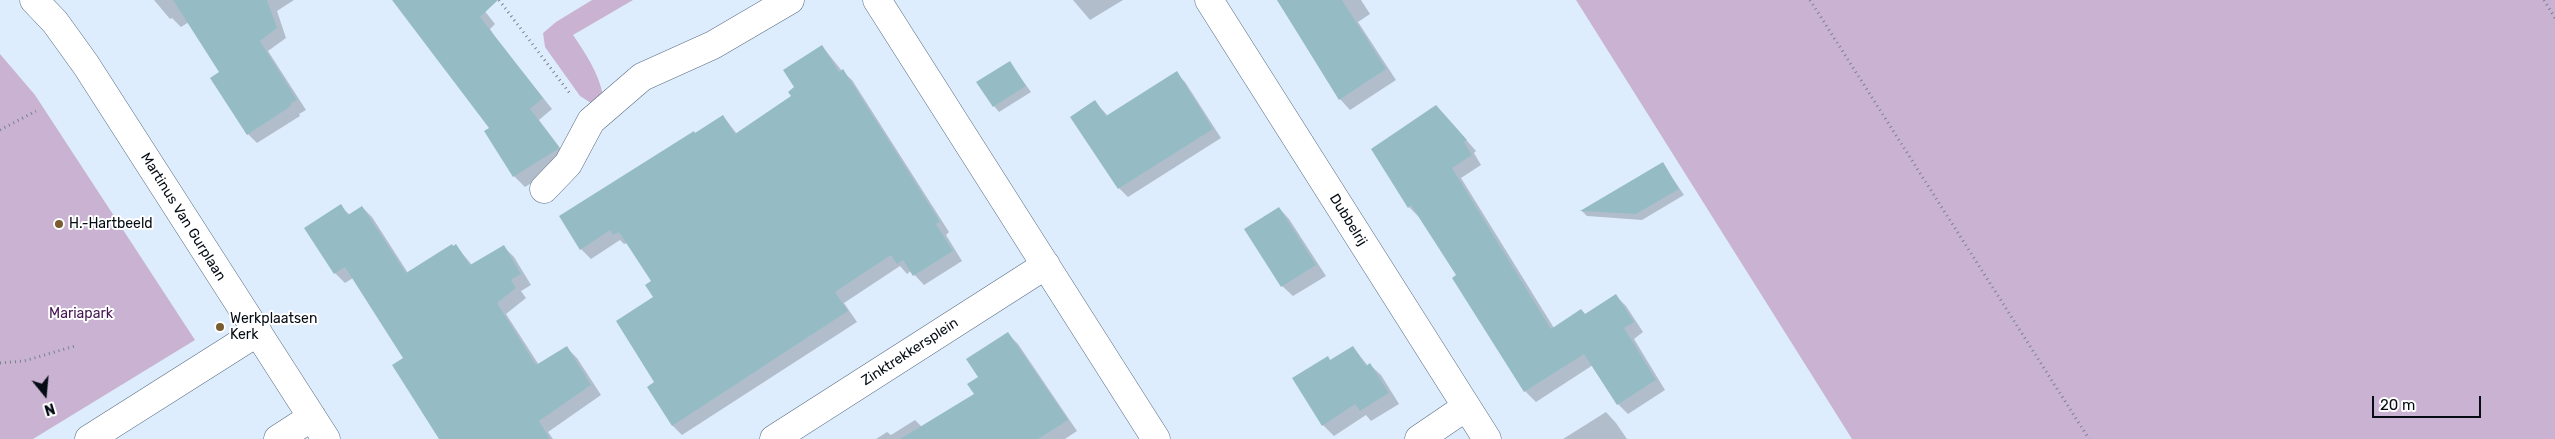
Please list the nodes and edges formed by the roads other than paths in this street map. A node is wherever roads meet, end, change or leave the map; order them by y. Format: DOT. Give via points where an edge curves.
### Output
graph roads {
  1 [pos="34,0"];
  2 [pos="790,0"];
  3 [pos="877,0"];
  4 [pos="1209,0"];
  5 [pos="544,189"];
  6 [pos="1046,264"];
  7 [pos="258,332"];
  8 [pos="1466,407"];
  9 [pos="319,428"];
  10 [pos="89,439"];
  11 [pos="278,439"];
  12 [pos="774,439"];
  13 [pos="1156,439"];
  14 [pos="1419,439"];
  15 [pos="1486,439"];
  1 -- 7 [label="street, Martinus Van Gurplaan" via="55,22 86,65"];
  2 -- 5 [label="street" via="713,45 642,77 591,121 568,164"];
  3 -- 6 [label="street"];
  4 -- 8 [label="street, Dubbelrij"];
  6 -- 12 [label="street, Zinktrekkersplein"];
  6 -- 13 [label="street"];
  7 -- 9 [label="street, Martinus Van Gurplaan"];
  7 -- 10 [label="street"];
  8 -- 14 [label="street"];
  8 -- 15 [label="street, Dubbelrij"];
  9 -- 11 [label="street"];
}
